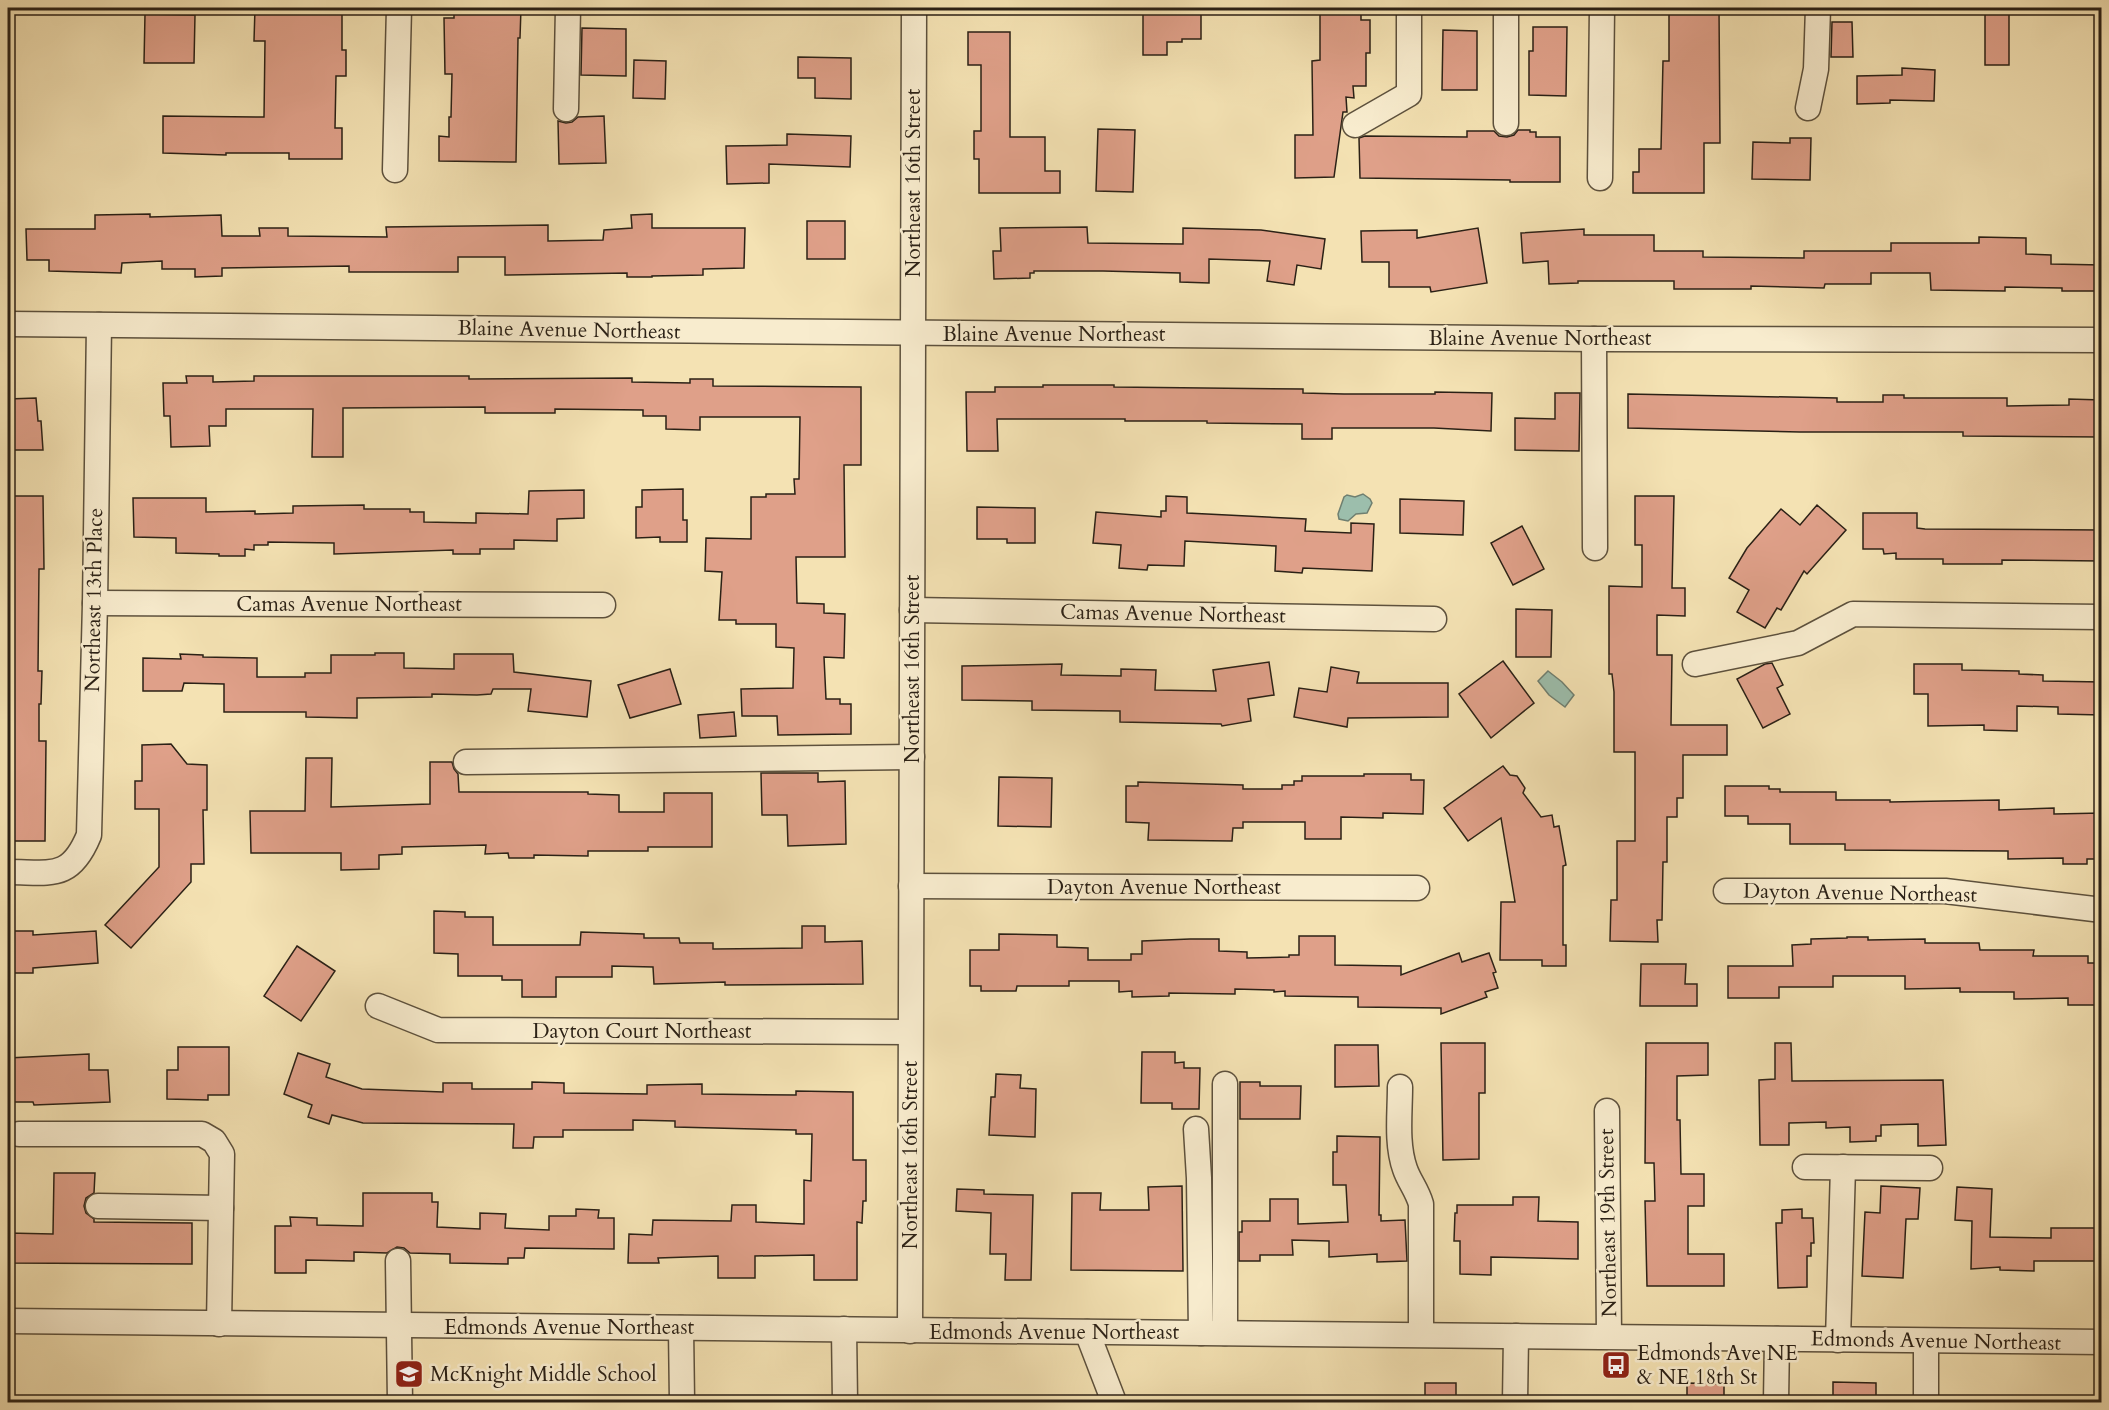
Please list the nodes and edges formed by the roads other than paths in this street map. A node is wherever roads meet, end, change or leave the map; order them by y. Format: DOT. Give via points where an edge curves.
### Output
graph roads {
  1 [pos="399,8"];
  2 [pos="568,8"];
  3 [pos="914,8"];
  4 [pos="1409,8"];
  5 [pos="1506,8"];
  6 [pos="1602,8"];
  7 [pos="1818,8"];
  8 [pos="1808,108"];
  9 [pos="566,110"];
  10 [pos="1506,123"];
  11 [pos="1355,125"];
  12 [pos="395,170"];
  13 [pos="1600,178"];
  14 [pos="8,324"];
  15 [pos="99,325"];
  16 [pos="913,333"];
  17 [pos="1594,339"];
  18 [pos="2102,340"];
  19 [pos="1595,548"];
  20 [pos="95,603"];
  21 [pos="603,605"];
  22 [pos="912,610"];
  23 [pos="2102,617"];
  24 [pos="1434,619"];
  25 [pos="1695,664"];
  26 [pos="912,757"];
  27 [pos="466,762"];
  28 [pos="8,872"];
  29 [pos="911,885"];
  30 [pos="1417,888"];
  31 [pos="1726,891"];
  32 [pos="2102,910"];
  33 [pos="378,1006"];
  34 [pos="910,1032"];
  35 [pos="1225,1084"];
  36 [pos="1400,1087"];
  37 [pos="1607,1111"];
  38 [pos="1196,1129"];
  39 [pos="20,1134"];
  40 [pos="1805,1167"];
  41 [pos="1843,1167"];
  42 [pos="1930,1168"];
  43 [pos="98,1206"];
  44 [pos="221,1208"];
  45 [pos="398,1262"];
  46 [pos="8,1321"];
  47 [pos="219,1324"];
  48 [pos="399,1326"];
  49 [pos="681,1328"];
  50 [pos="844,1329"];
  51 [pos="910,1331"];
  52 [pos="1087,1332"];
  53 [pos="1201,1333"];
  54 [pos="1225,1333"];
  55 [pos="1421,1334"];
  56 [pos="1516,1336"];
  57 [pos="1609,1336"];
  58 [pos="1777,1339"];
  59 [pos="1838,1340"];
  60 [pos="1926,1341"];
  61 [pos="2102,1342"];
  62 [pos="400,1402"];
  63 [pos="682,1402"];
  64 [pos="845,1402"];
  65 [pos="1114,1402"];
  66 [pos="1515,1402"];
  67 [pos="1776,1402"];
  68 [pos="1926,1402"];
  1 -- 12 [label="street"];
  2 -- 9 [label="street"];
  3 -- 16 [label="street, Northeast 16th Street"];
  4 -- 11 [label="street" via="1409,94"];
  5 -- 10 [label="street"];
  6 -- 13 [label="street"];
  7 -- 8 [label="street" via="1816,69"];
  14 -- 15 [label="street, Blaine Avenue Northeast"];
  15 -- 16 [label="street, Blaine Avenue Northeast"];
  15 -- 20 [label="street, Northeast 13th Place"];
  16 -- 17 [label="street, Blaine Avenue Northeast"];
  16 -- 22 [label="street, Northeast 16th Street"];
  17 -- 18 [label="street, Blaine Avenue Northeast"];
  17 -- 19 [label="street"];
  20 -- 21 [label="street, Camas Avenue Northeast"];
  20 -- 28 [label="street, Northeast 13th Place" via="89,835 81,854 67,869"];
  22 -- 24 [label="street, Camas Avenue Northeast"];
  22 -- 26 [label="street, Northeast 16th Street"];
  23 -- 25 [label="street" via="1853,614 1798,643"];
  26 -- 27 [label="street"];
  26 -- 29 [label="street, Northeast 16th Street"];
  29 -- 30 [label="street, Dayton Avenue Northeast"];
  29 -- 34 [label="street, Northeast 16th Street"];
  31 -- 32 [label="street, Dayton Avenue Northeast" via="1945,891"];
  33 -- 34 [label="street, Dayton Court Northeast" via="438,1030"];
  34 -- 51 [label="street, Northeast 16th Street"];
  35 -- 54 [label="street"];
  36 -- 55 [label="street" via="1400,1145 1405,1170 1421,1204"];
  37 -- 57 [label="street, Northeast 19th Street"];
  38 -- 53 [label="street"];
  39 -- 44 [label="street" via="202,1134 214,1141 222,1154"];
  40 -- 41 [label="street"];
  41 -- 42 [label="street"];
  41 -- 59 [label="street"];
  43 -- 44 [label="street"];
  44 -- 47 [label="street"];
  45 -- 48 [label="street"];
  46 -- 47 [label="street, Edmonds Avenue Northeast"];
  47 -- 48 [label="street, Edmonds Avenue Northeast"];
  48 -- 49 [label="street, Edmonds Avenue Northeast"];
  48 -- 62 [label="street"];
  49 -- 50 [label="street, Edmonds Avenue Northeast"];
  49 -- 63 [label="street"];
  50 -- 51 [label="street, Edmonds Avenue Northeast"];
  50 -- 64 [label="street"];
  51 -- 52 [label="street, Edmonds Avenue Northeast"];
  52 -- 53 [label="street, Edmonds Avenue Northeast"];
  52 -- 65 [label="street"];
  53 -- 54 [label="street, Edmonds Avenue Northeast"];
  54 -- 55 [label="street, Edmonds Avenue Northeast"];
  55 -- 56 [label="street, Edmonds Avenue Northeast"];
  56 -- 57 [label="street, Edmonds Avenue Northeast"];
  56 -- 66 [label="street"];
  57 -- 58 [label="street, Edmonds Avenue Northeast"];
  58 -- 59 [label="street, Edmonds Avenue Northeast"];
  58 -- 67 [label="street"];
  59 -- 60 [label="street, Edmonds Avenue Northeast"];
  60 -- 61 [label="street, Edmonds Avenue Northeast"];
  60 -- 68 [label="street"];
}
